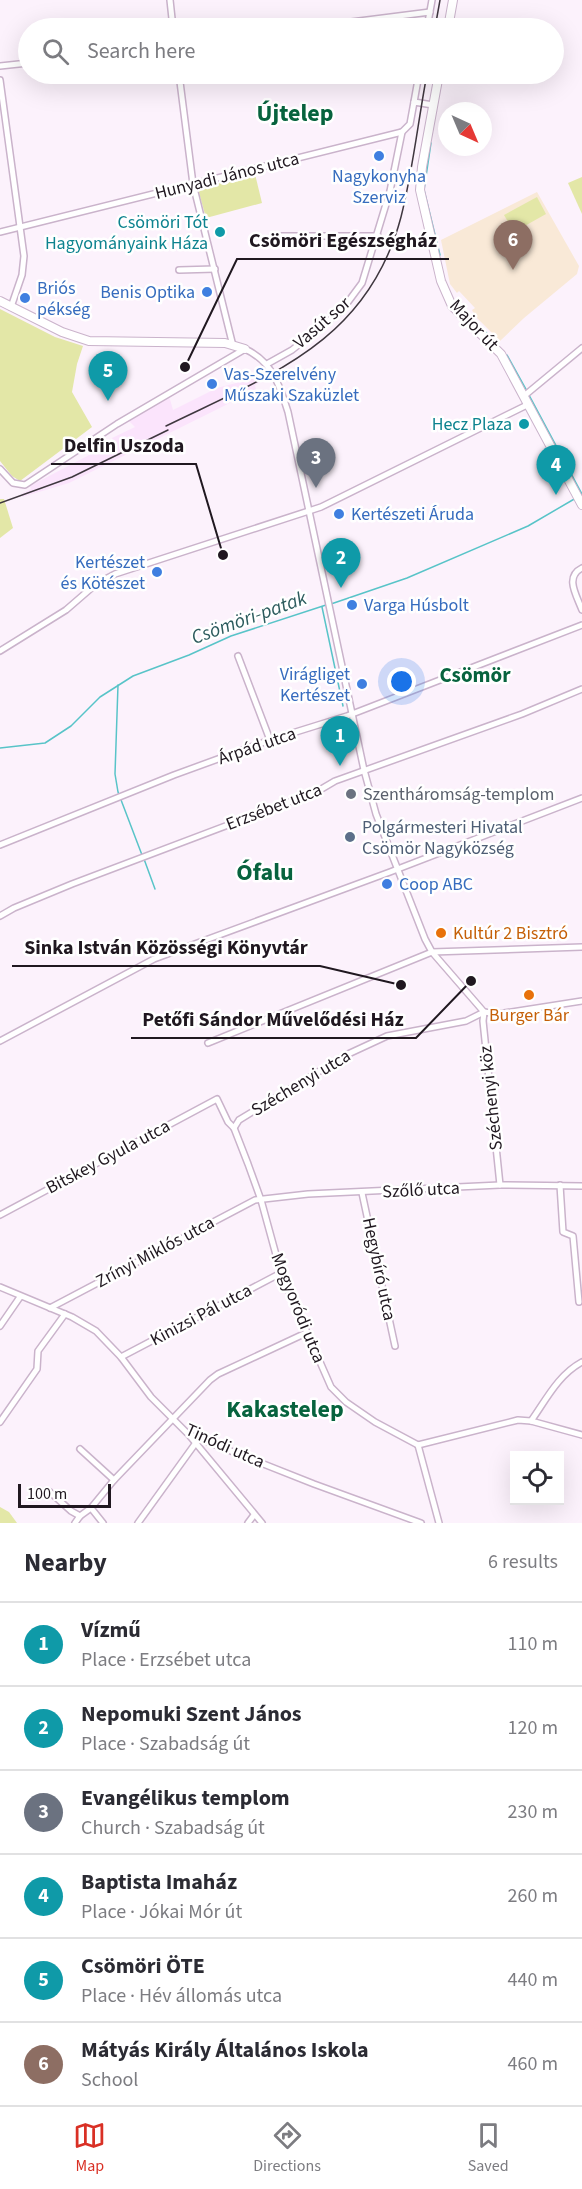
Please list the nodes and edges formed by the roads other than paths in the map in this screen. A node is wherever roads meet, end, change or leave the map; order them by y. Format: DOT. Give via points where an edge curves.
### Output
graph roads {
  1 [pos="170,0"];
  2 [pos="432,0"];
  3 [pos="453,0"];
  4 [pos="430,12"];
  5 [pos="172,18"];
  6 [pos="383,18"];
  7 [pos="429,18"];
  8 [pos="450,18"];
  9 [pos="18,64"];
  10 [pos="0,66"];
  11 [pos="0,80"];
  12 [pos="180,84"];
  13 [pos="417,84"];
  14 [pos="437,84"];
  15 [pos="414,102"];
  16 [pos="434,105"];
  17 [pos="402,132"];
  18 [pos="193,184"];
  19 [pos="19,226"];
  20 [pos="0,232"];
  21 [pos="275,236"];
  22 [pos="378,236"];
  23 [pos="215,269"];
  24 [pos="179,270"];
  25 [pos="0,302"];
  26 [pos="11,307"];
  27 [pos="234,346"];
  28 [pos="582,348"];
  29 [pos="245,349"];
  30 [pos="267,364"];
  31 [pos="527,394"];
  32 [pos="529,404"];
  33 [pos="0,469"];
  34 [pos="579,499"];
  35 [pos="310,511"];
  36 [pos="582,568"];
  37 [pos="582,610"];
  38 [pos="582,625"];
  39 [pos="0,651"];
  40 [pos="238,656"];
  41 [pos="582,689"];
  42 [pos="353,713"];
  43 [pos="270,740"];
  44 [pos="364,770"];
  45 [pos="582,798"];
  46 [pos="0,845"];
  47 [pos="396,869"];
  48 [pos="0,916"];
  49 [pos="582,947"];
  50 [pos="432,952"];
  51 [pos="582,1001"];
  52 [pos="484,1012"];
  53 [pos="0,1041"];
  54 [pos="208,1043"];
  55 [pos="217,1099"];
  56 [pos="234,1128"];
  57 [pos="500,1185"];
  58 [pos="560,1185"];
  59 [pos="582,1186"];
  60 [pos="362,1193"];
  61 [pos="261,1200"];
  62 [pos="0,1215"];
  63 [pos="281,1273"];
  64 [pos="0,1287"];
  65 [pos="20,1297"];
  66 [pos="579,1302"];
  67 [pos="50,1308"];
  68 [pos="65,1314"];
  69 [pos="0,1326"];
  70 [pos="306,1333"];
  71 [pos="395,1346"];
  72 [pos="121,1357"];
  73 [pos="582,1362"];
  74 [pos="173,1419"];
  75 [pos="531,1421"];
  76 [pos="0,1422"];
  77 [pos="188,1434"];
  78 [pos="582,1435"];
  79 [pos="195,1444"];
  80 [pos="418,1445"];
  81 [pos="80,1449"];
  82 [pos="114,1480"];
  83 [pos="50,1491"];
  84 [pos="91,1508"];
  85 [pos="254,1515"];
  86 [pos="80,1516"];
  87 [pos="75,1523"];
  88 [pos="103,1523"];
  89 [pos="138,1523"];
  90 [pos="248,1523"];
  91 [pos="262,1523"];
  92 [pos="421,1523"];
  93 [pos="439,1523"];
  1 -- 5 [label="street"];
  2 -- 4 [label="street"];
  3 -- 8 [label="street"];
  4 -- 6 [label="street"];
  4 -- 7 [label="street"];
  9 -- 10 [label="street"];
  11 -- 19 [label="street"];
  12 -- 18 [label="street"];
  13 -- 15 [label="street"];
  14 -- 16 [label="street, Major út"];
  15 -- 16 [label="street"];
  15 -- 17 [label="street" via="410,124"];
  16 -- 31 [label="street, Major út" via="420,190 441,281 452,306 501,354"];
  17 -- 18 [label="street, Hunyadi János utca"];
  17 -- 22 [label="street, Vasút sor"];
  18 -- 19 [label="street, Hunyadi János utca"];
  18 -- 23 [label="street"];
  19 -- 20 [label="street, Hunyadi János utca"];
  19 -- 26 [label="street" via="24,264"];
  21 -- 22 [label="street"];
  22 -- 30 [label="street, Vasút sor" via="365,276 342,310 292,350"];
  23 -- 24 [label="street"];
  23 -- 27 [label="street"];
  25 -- 26 [label="street"];
  26 -- 27 [label="street" via="89,341"];
  27 -- 29 [label="street"];
  28 -- 31 [label="street"];
  29 -- 30 [label="street"];
  29 -- 33 [label="street" via="117,424 28,484 13,483"];
  30 -- 35 [label="street" via="276,377 288,412"];
  31 -- 32 [label="street, Major út"];
  32 -- 34 [label="street, Major út"];
  32 -- 35 [label="street"];
  35 -- 39 [label="street" via="115,574"];
  35 -- 42 [label="street"];
  36 -- 37 [label="street" via="572,582"];
  38 -- 42 [label="street, Árpád utca"];
  40 -- 43 [label="street"];
  41 -- 44 [label="street, Erzsébet utca"];
  42 -- 43 [label="street, Árpád utca"];
  42 -- 44 [label="street"];
  43 -- 46 [label="street, Árpád utca"];
  44 -- 47 [label="street"];
  44 -- 48 [label="street, Erzsébet utca"];
  45 -- 47 [label="street"];
  47 -- 50 [label="street"];
  47 -- 53 [label="street" via="154,959"];
  49 -- 50 [label="street"];
  50 -- 52 [label="street"];
  50 -- 54 [label="street"];
  51 -- 52 [label="street, Széchenyi utca" via="498,1014"];
  52 -- 56 [label="street, Széchenyi utca" via="473,1019 387,1036 368,1044 239,1120"];
  52 -- 57 [label="street, Széchenyi köz"];
  55 -- 56 [label="street, Mogyoródi utca"];
  55 -- 62 [label="street, Bitskey Gyula utca"];
  56 -- 61 [label="street, Mogyoródi utca"];
  57 -- 58 [label="street, Szőlő utca"];
  57 -- 60 [label="street, Szőlő utca"];
  58 -- 59 [label="street, Szőlő utca"];
  58 -- 66 [label="street" via="563,1232 573,1236"];
  60 -- 61 [label="street, Szőlő utca"];
  60 -- 71 [label="street, Hegybíró utca"];
  61 -- 63 [label="street, Mogyoródi utca"];
  61 -- 67 [label="street, Zrínyi Miklós utca" via="222,1216"];
  63 -- 70 [label="street, Mogyoródi utca"];
  63 -- 72 [label="street, Kinizsi Pál utca"];
  64 -- 65 [label="street, Tinódi utca"];
  65 -- 67 [label="street, Tinódi utca"];
  65 -- 69 [label="street"];
  67 -- 68 [label="street, Tinódi utca"];
  68 -- 72 [label="street, Tinódi utca" via="96,1331"];
  68 -- 76 [label="street" via="38,1351 37,1369"];
  70 -- 74 [label="street" via="218,1374"];
  70 -- 80 [label="street, Mogyoródi utca" via="331,1387 346,1402"];
  72 -- 74 [label="street, Tinódi utca"];
  73 -- 75 [label="street" via="559,1380"];
  74 -- 77 [label="street, Tinódi utca"];
  74 -- 82 [label="street"];
  75 -- 78 [label="street"];
  75 -- 80 [label="street" via="518,1420"];
  77 -- 79 [label="street"];
  77 -- 92 [label="street, Tinódi utca"];
  79 -- 85 [label="street"];
  79 -- 89 [label="street"];
  80 -- 93 [label="street"];
  81 -- 82 [label="street"];
  82 -- 84 [label="street"];
  83 -- 86 [label="street"];
  84 -- 86 [label="street"];
  84 -- 88 [label="street"];
  85 -- 90 [label="street"];
  85 -- 91 [label="street"];
  86 -- 87 [label="street"];
}
